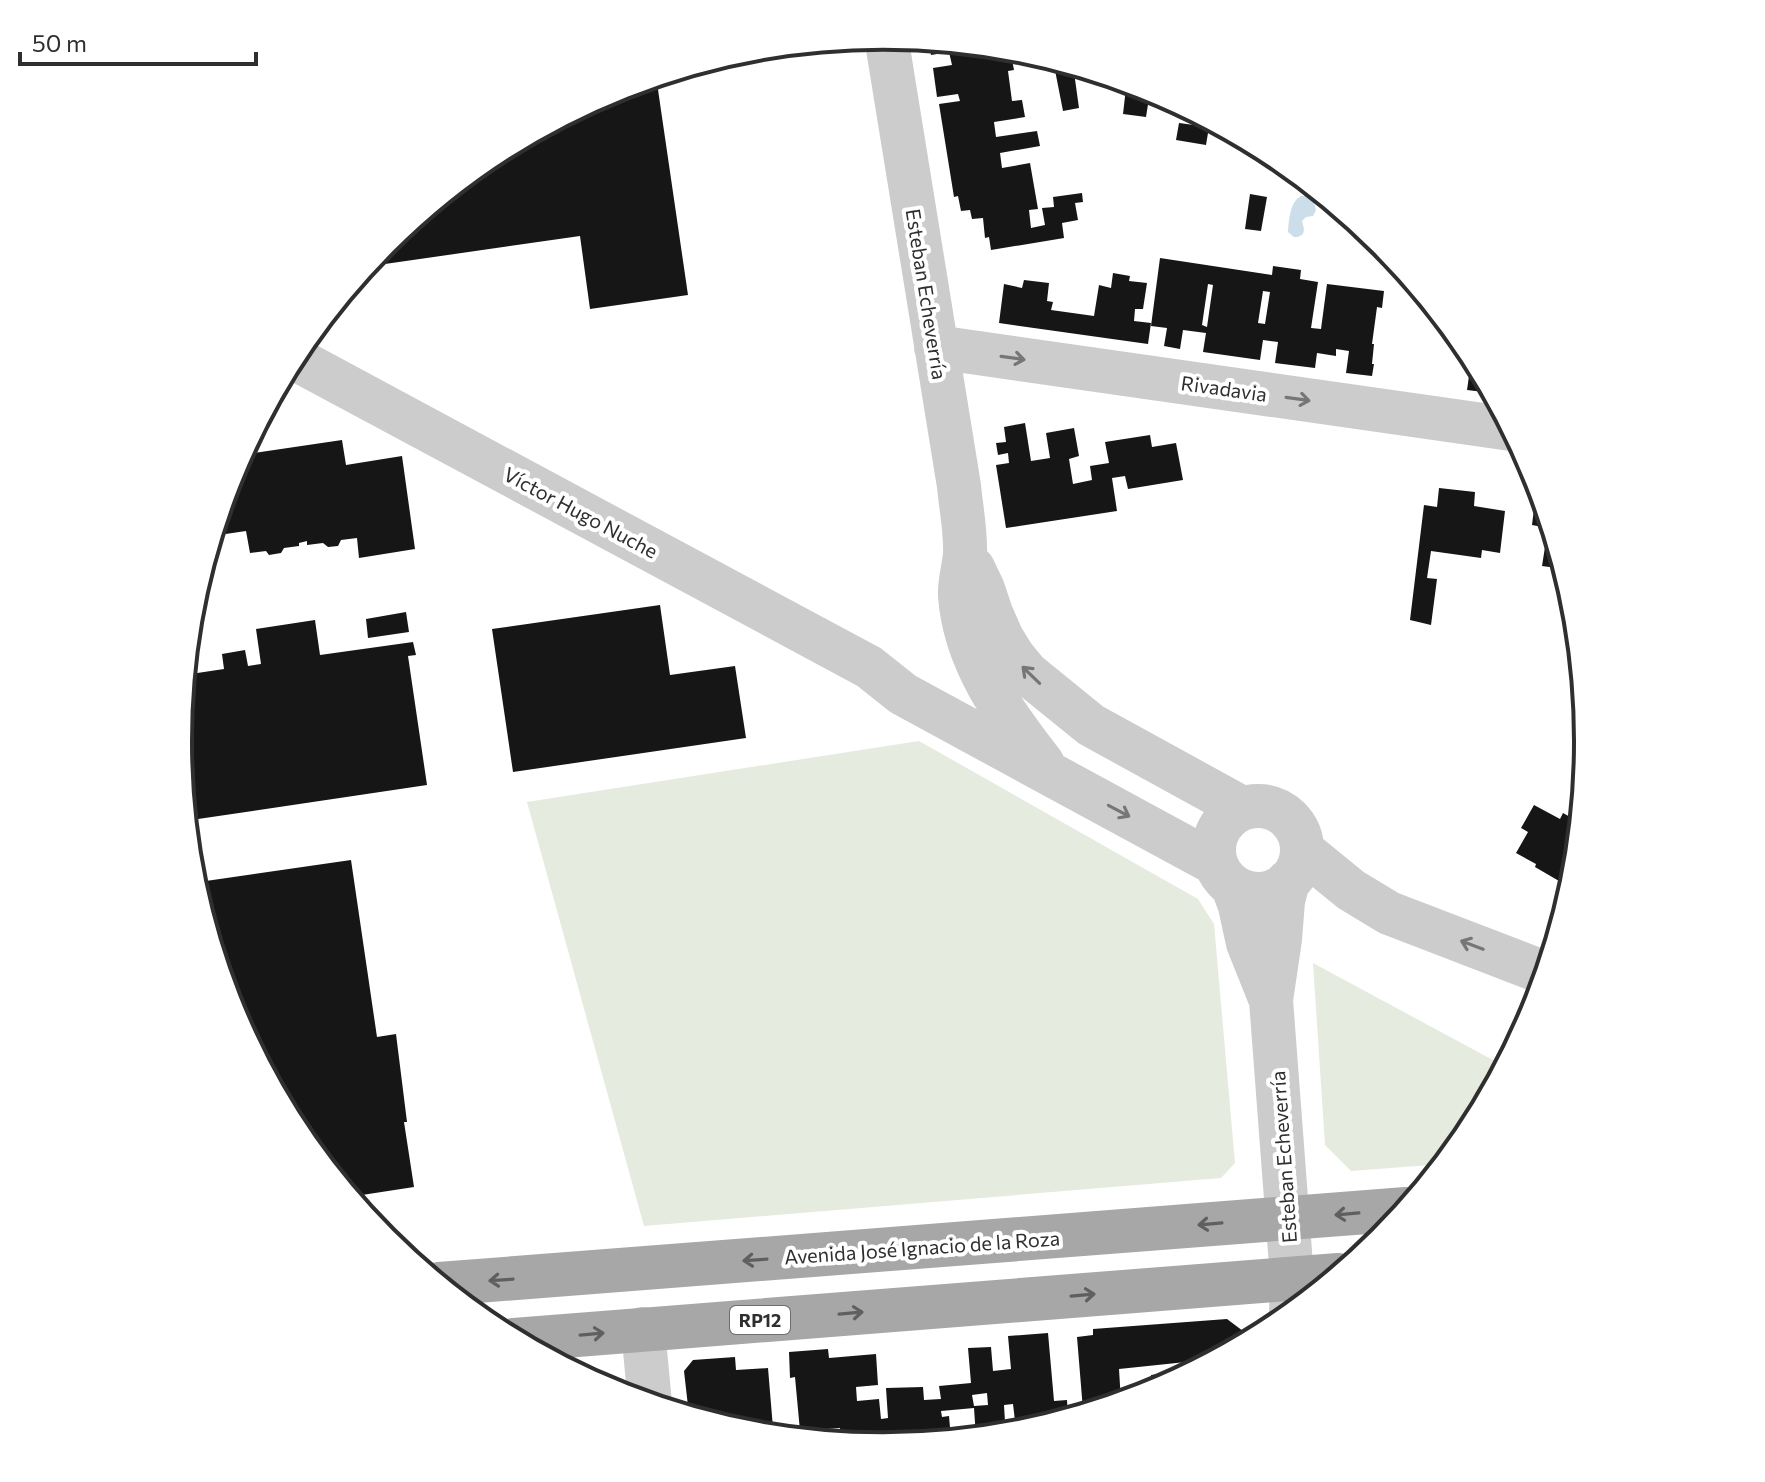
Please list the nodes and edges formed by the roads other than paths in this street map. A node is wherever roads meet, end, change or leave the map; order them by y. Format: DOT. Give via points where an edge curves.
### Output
graph roads {
  1 [pos="888,50"];
  2 [pos="936,347"];
  3 [pos="304,363"];
  4 [pos="1498,427"];
  5 [pos="965,551"];
  6 [pos="869,667"];
  7 [pos="1006,714"];
  8 [pos="1091,725"];
  9 [pos="1050,774"];
  10 [pos="1242,808"];
  11 [pos="1295,865"];
  12 [pos="1224,875"];
  13 [pos="1535,969"];
  14 [pos="1271,1000"];
  15 [pos="1390,1210"];
  16 [pos="1288,1218"];
  17 [pos="454,1283"];
  18 [pos="1292,1296"];
  19 [pos="643,1329"];
  20 [pos="536,1338"];
  21 [pos="649,1391"];
  1 -- 2 [label="street, Esteban Echeverría"];
  2 -- 4 [label="street, Rivadavia, one-way"];
  2 -- 5 [label="street, Esteban Echeverría"];
  3 -- 6 [label="street, Víctor Hugo Nuche"];
  5 -- 7 [label="street, Esteban Echeverría" via="959,592 966,631 982,676"];
  8 -- 5 [label="street, Esteban Echeverría, one-way" via="1013,656"];
  6 -- 7 [label="street, Víctor Hugo Nuche" via="912,680 965,707"];
  6 -- 9 [label="street, Víctor Hugo Nuche" via="903,694"];
  7 -- 8 [label="street, Esteban Echeverría"];
  7 -- 9 [label="street, Esteban Echeverría"];
  8 -- 10 [label="street, Esteban Echeverría"];
  9 -- 12 [label="street, Esteban Echeverría, one-way"];
  10 -- 11 [label="street" via="1260,805 1290,818 1299,832"];
  10 -- 12 [label="street" via="1219,827 1213,843"];
  11 -- 12 [label="street" via="1279,889 1263,894 1247,893"];
  13 -- 11 [label="street, one-way" via="1389,913"];
  11 -- 14 [label="street, Esteban Echeverría" via="1283,901"];
  12 -- 14 [label="street, Esteban Echeverría" via="1240,906"];
  14 -- 16 [label="street, Esteban Echeverría"];
  15 -- 16 [label="main road, Avenida José Ignacio de la Roza, one-way"];
  16 -- 17 [label="main road, Avenida José Ignacio de la Roza, one-way"];
  16 -- 18 [label="street, Esteban Echeverría"];
  19 -- 18 [label="main road, RP12, one-way"];
  20 -- 19 [label="main road, RP12, one-way"];
  19 -- 21 [label="street"];
}
